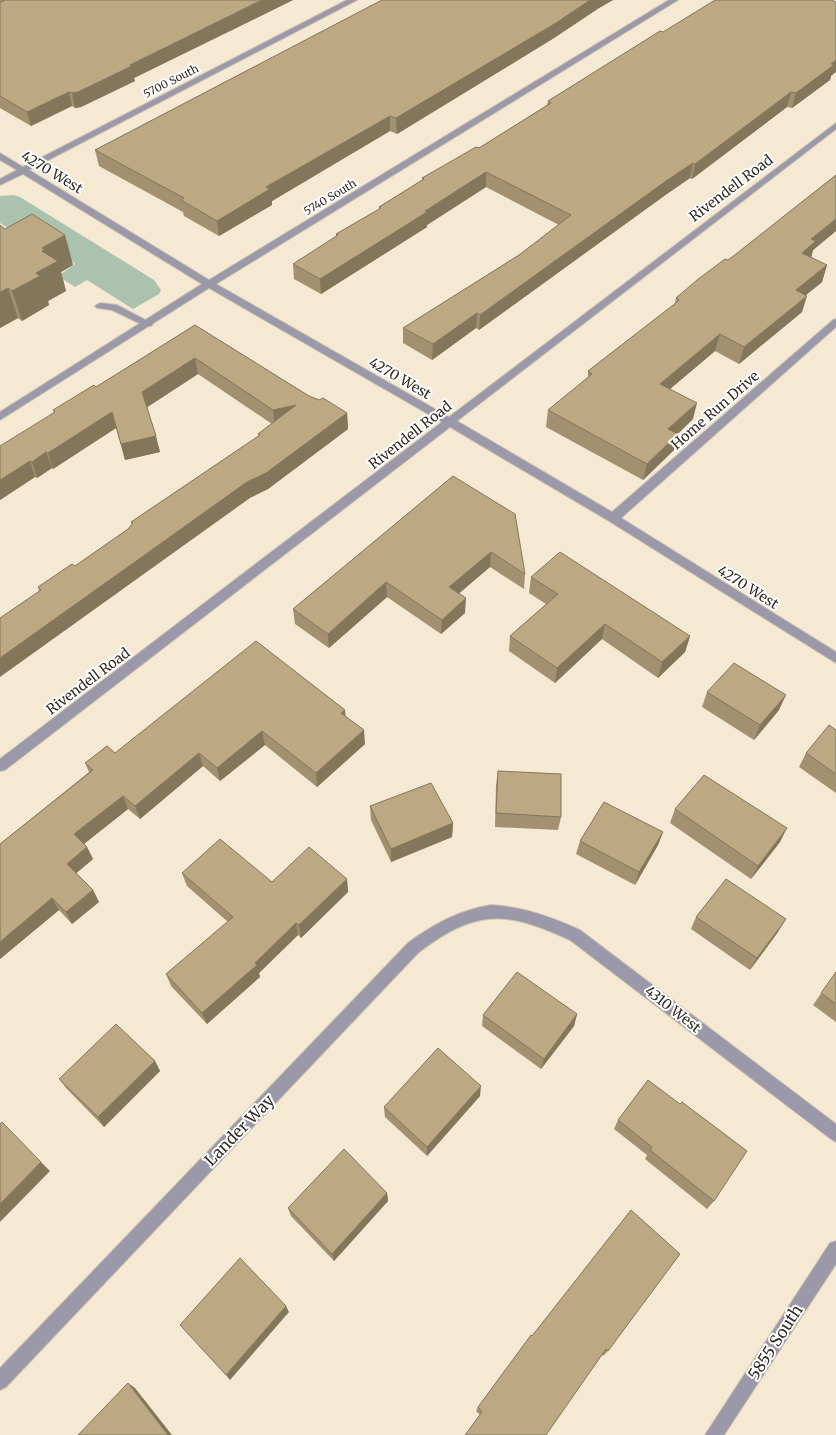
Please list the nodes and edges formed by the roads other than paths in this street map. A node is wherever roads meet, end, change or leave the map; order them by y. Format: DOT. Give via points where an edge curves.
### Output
graph roads {
  1 [pos="354,0"];
  2 [pos="674,0"];
  3 [pos="836,126"];
  4 [pos="0,156"];
  5 [pos="22,170"];
  6 [pos="0,182"];
  7 [pos="209,284"];
  8 [pos="100,306"];
  9 [pos="836,322"];
  10 [pos="148,324"];
  11 [pos="0,417"];
  12 [pos="449,422"];
  13 [pos="613,518"];
  14 [pos="836,658"];
  15 [pos="0,766"];
  16 [pos="497,910"];
  17 [pos="836,1134"];
  18 [pos="836,1249"];
  19 [pos="0,1381"];
  20 [pos="714,1435"];
  1 -- 5 [label="street, 5700 South"];
  2 -- 7 [label="street, 5740 South"];
  3 -- 12 [label="street, Rivendell Road"];
  4 -- 5 [label="street, 4270 West"];
  5 -- 6 [label="street, 5700 South"];
  5 -- 7 [label="street, 4270 West"];
  7 -- 10 [label="street, 5740 South"];
  7 -- 12 [label="street, 4270 West"];
  8 -- 10 [label="street" via="114,307"];
  9 -- 13 [label="street, Home Run Drive"];
  10 -- 11 [label="street, 5740 South"];
  12 -- 13 [label="street, 4270 West"];
  12 -- 15 [label="street, Rivendell Road"];
  13 -- 14 [label="street, 4270 West"];
  16 -- 17 [label="street, 4310 West" via="523,913 575,935"];
  16 -- 19 [label="street, Lander Way" via="468,916 434,931 413,948"];
  18 -- 20 [label="street, 5855 South"];
}
